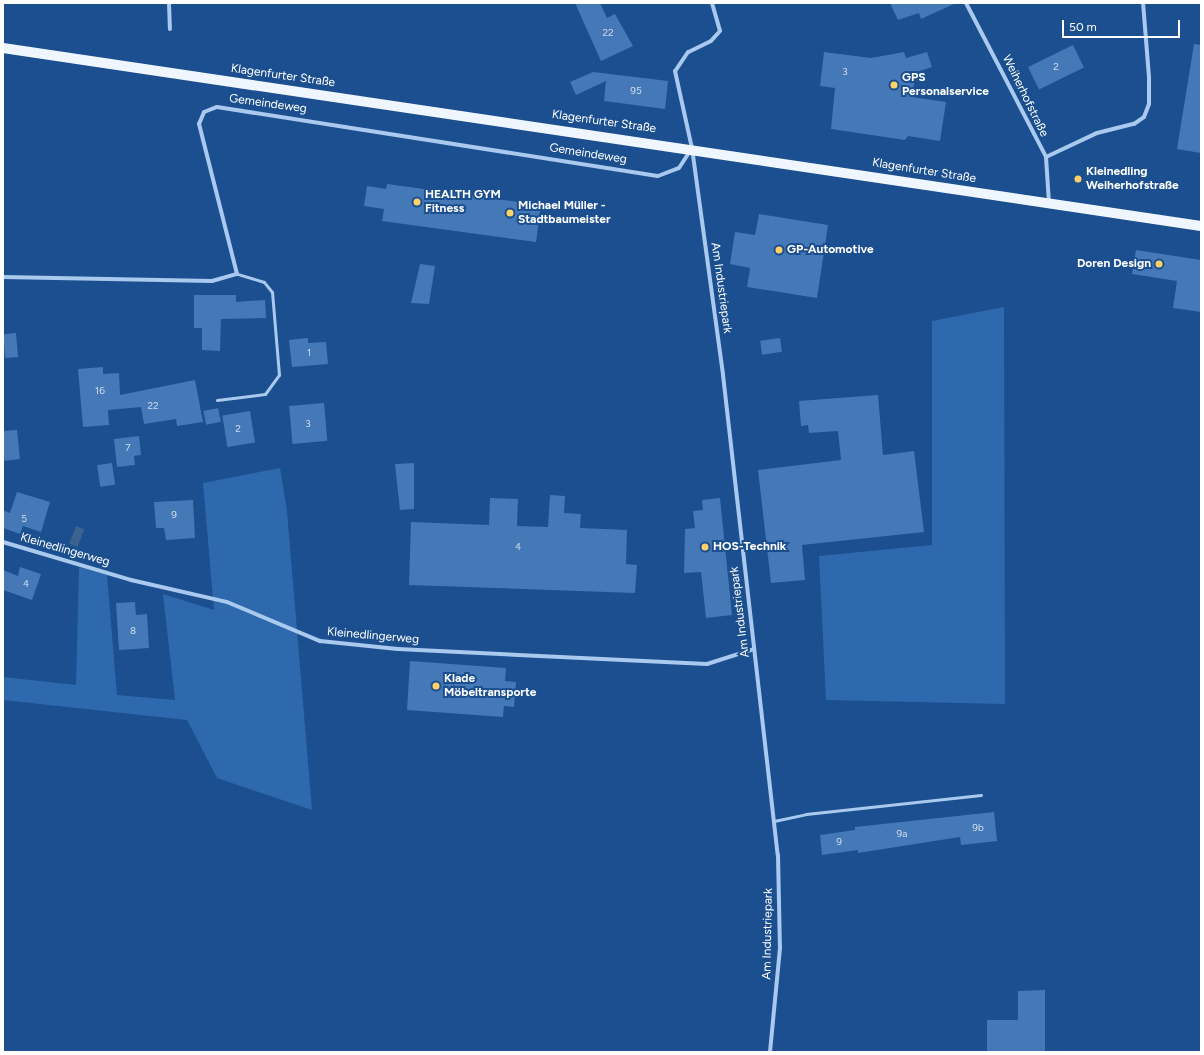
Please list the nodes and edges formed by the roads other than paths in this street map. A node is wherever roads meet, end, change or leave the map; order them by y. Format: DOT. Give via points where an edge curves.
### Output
graph roads {
  1 [pos="169,3"];
  2 [pos="712,3"];
  3 [pos="966,3"];
  4 [pos="1143,3"];
  5 [pos="170,29"];
  6 [pos="3,48"];
  7 [pos="692,148"];
  8 [pos="1046,157"];
  9 [pos="1050,203"];
  10 [pos="1201,226"];
  11 [pos="236,274"];
  12 [pos="3,277"];
  13 [pos="218,400"];
  14 [pos="3,542"];
  15 [pos="754,649"];
  16 [pos="980,795"];
  17 [pos="774,821"];
  18 [pos="770,1052"];
  1 -- 5 [label="street"];
  2 -- 7 [label="street, Am Industriepark" via="720,32 711,41 688,52 675,71"];
  3 -- 8 [label="street, Weiherhofstraße"];
  4 -- 8 [label="street" via="1149,77 1149,104 1144,117 1134,124 1098,133"];
  6 -- 7 [label="main road, Klagenfurter Straße"];
  7 -- 9 [label="main road, Klagenfurter Straße"];
  7 -- 11 [label="street, Gemeindeweg" via="679,168 658,176 217,107 204,112 199,124"];
  7 -- 15 [label="street, Am Industriepark" via="723,375"];
  8 -- 9 [label="street, Weiherhofstraße"];
  9 -- 10 [label="main road, Klagenfurter Straße"];
  11 -- 12 [label="street" via="212,281"];
  11 -- 13 [label="lane" via="264,282 272,292 279,375 265,394"];
  14 -- 15 [label="street, Kleinedlingerweg" via="131,580 227,602 320,641 398,649 707,664"];
  15 -- 17 [label="street, Am Industriepark"];
  16 -- 17 [label="lane" via="806,814"];
  17 -- 18 [label="street, Am Industriepark" via="780,948"];
}
